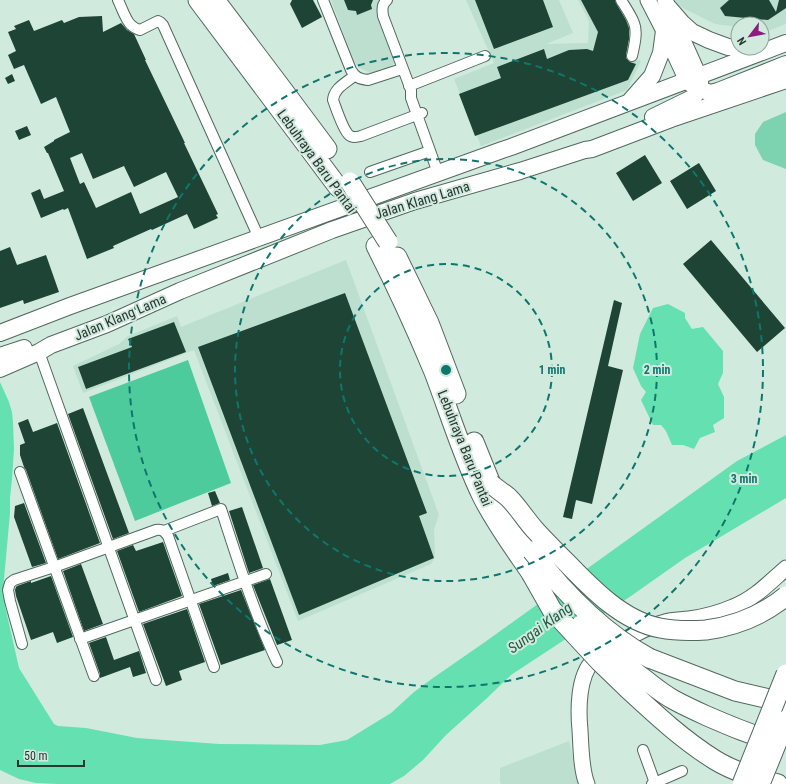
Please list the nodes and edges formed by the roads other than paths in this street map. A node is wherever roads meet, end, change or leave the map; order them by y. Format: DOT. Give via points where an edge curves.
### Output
graph roads {
  1 [pos="118,0"];
  2 [pos="198,0"];
  3 [pos="215,0"];
  4 [pos="323,0"];
  5 [pos="387,0"];
  6 [pos="621,0"];
  7 [pos="648,0"];
  8 [pos="667,4"];
  9 [pos="664,31"];
  10 [pos="786,43"];
  11 [pos="730,47"];
  12 [pos="770,48"];
  13 [pos="485,56"];
  14 [pos="632,56"];
  15 [pos="753,56"];
  16 [pos="786,64"];
  17 [pos="402,69"];
  18 [pos="354,76"];
  19 [pos="786,80"];
  20 [pos="695,82"];
  21 [pos="410,88"];
  22 [pos="629,102"];
  23 [pos="420,114"];
  24 [pos="585,150"];
  25 [pos="430,151"];
  26 [pos="370,172"];
  27 [pos="441,172"];
  28 [pos="344,185"];
  29 [pos="259,238"];
  30 [pos="382,244"];
  31 [pos="0,333"];
  32 [pos="45,349"];
  33 [pos="3,362"];
  34 [pos="20,472"];
  35 [pos="491,484"];
  36 [pos="164,531"];
  37 [pos="109,547"];
  38 [pos="54,567"];
  39 [pos="786,568"];
  40 [pos="266,574"];
  41 [pos="245,582"];
  42 [pos="786,596"];
  43 [pos="191,601"];
  44 [pos="135,621"];
  45 [pos="80,639"];
  46 [pos="22,644"];
  47 [pos="277,662"];
  48 [pos="214,667"];
  49 [pos="786,674"];
  50 [pos="94,676"];
  51 [pos="156,680"];
  52 [pos="633,682"];
  53 [pos="786,703"];
  54 [pos="786,720"];
  55 [pos="786,744"];
  56 [pos="643,750"];
  57 [pos="682,771"];
  58 [pos="653,783"];
  59 [pos="587,784"];
  60 [pos="742,784"];
  61 [pos="760,784"];
  62 [pos="778,784"];
  1 -- 29 [label="street" via="128,21 135,28 140,30 158,22 163,25"];
  2 -- 28 [label="highway, Lebuhraya Baru Pantai"];
  3 -- 28 [label="highway, Lebuhraya Baru Pantai" via="283,90"];
  4 -- 18 [label="street"];
  5 -- 17 [label="street" via="382,8 383,16"];
  6 -- 14 [label="street" via="636,29"];
  7 -- 9 [label="street"];
  8 -- 11 [label="main road" via="692,32"];
  8 -- 20 [label="street"];
  9 -- 20 [label="street"];
  9 -- 22 [label="main road" via="661,53 652,76"];
  10 -- 12 [label="main road, Jalan Klang Lama"];
  13 -- 21 [label="street"];
  15 -- 20 [label="main road, Jalan Klang Lama"];
  16 -- 20 [label="main road" via="711,93"];
  17 -- 18 [label="street" via="368,80"];
  17 -- 21 [label="street"];
  18 -- 23 [label="street" via="337,90 333,100 342,124 354,138"];
  19 -- 24 [label="main road, Jalan Klang Lama"];
  20 -- 22 [label="main road, Jalan Klang Lama"];
  20 -- 24 [label="main road" via="697,93 692,98"];
  21 -- 23 [label="street" via="417,96"];
  22 -- 27 [label="main road, Jalan Klang Lama"];
  23 -- 25 [label="street"];
  23 -- 27 [label="street"];
  24 -- 32 [label="main road, Jalan Klang Lama" via="415,201 332,230"];
  25 -- 26 [label="street"];
  25 -- 27 [label="street"];
  27 -- 29 [label="main road, Jalan Klang Lama"];
  28 -- 30 [label="highway, Lebuhraya Baru Pantai, bridge"];
  29 -- 31 [label="main road, Jalan Klang Lama"];
  30 -- 35 [label="highway, Lebuhraya Baru Pantai" via="403,268 429,323"];
  30 -- 52 [label="highway, Lebuhraya Baru Pantai, bridge" via="392,276 434,373 483,498 552,610 600,662"];
  32 -- 33 [label="main road, Jalan Klang Lama" via="36,344"];
  32 -- 37 [label="street"];
  34 -- 38 [label="street"];
  35 -- 42 [label="highway, bridge" via="509,498 534,529 590,587 627,615 644,623 674,630 718,628 752,618"];
  35 -- 53 [label="highway, Lebuhraya Baru Pantai, bridge" via="514,525 548,573 615,636 649,658 735,690"];
  36 -- 37 [label="street" via="156,530"];
  36 -- 41 [label="street" via="221,509"];
  36 -- 43 [label="street"];
  37 -- 38 [label="street"];
  37 -- 44 [label="street"];
  38 -- 45 [label="street"];
  38 -- 46 [label="street" via="10,583 10,601"];
  39 -- 59 [label="street" via="755,596 734,607 710,615 666,621 640,631 593,661 586,671 578,705 583,767"];
  40 -- 41 [label="street"];
  41 -- 43 [label="street"];
  41 -- 47 [label="street"];
  43 -- 44 [label="street"];
  43 -- 48 [label="street"];
  44 -- 45 [label="street"];
  44 -- 51 [label="street"];
  45 -- 50 [label="street"];
  49 -- 60 [label="highway, bridge"];
  52 -- 55 [label="highway" via="659,690 687,707 728,726"];
  52 -- 62 [label="highway" via="685,739 730,768"];
  54 -- 61 [label="highway, bridge"];
  56 -- 58 [label="street"];
  57 -- 58 [label="street"];
}
